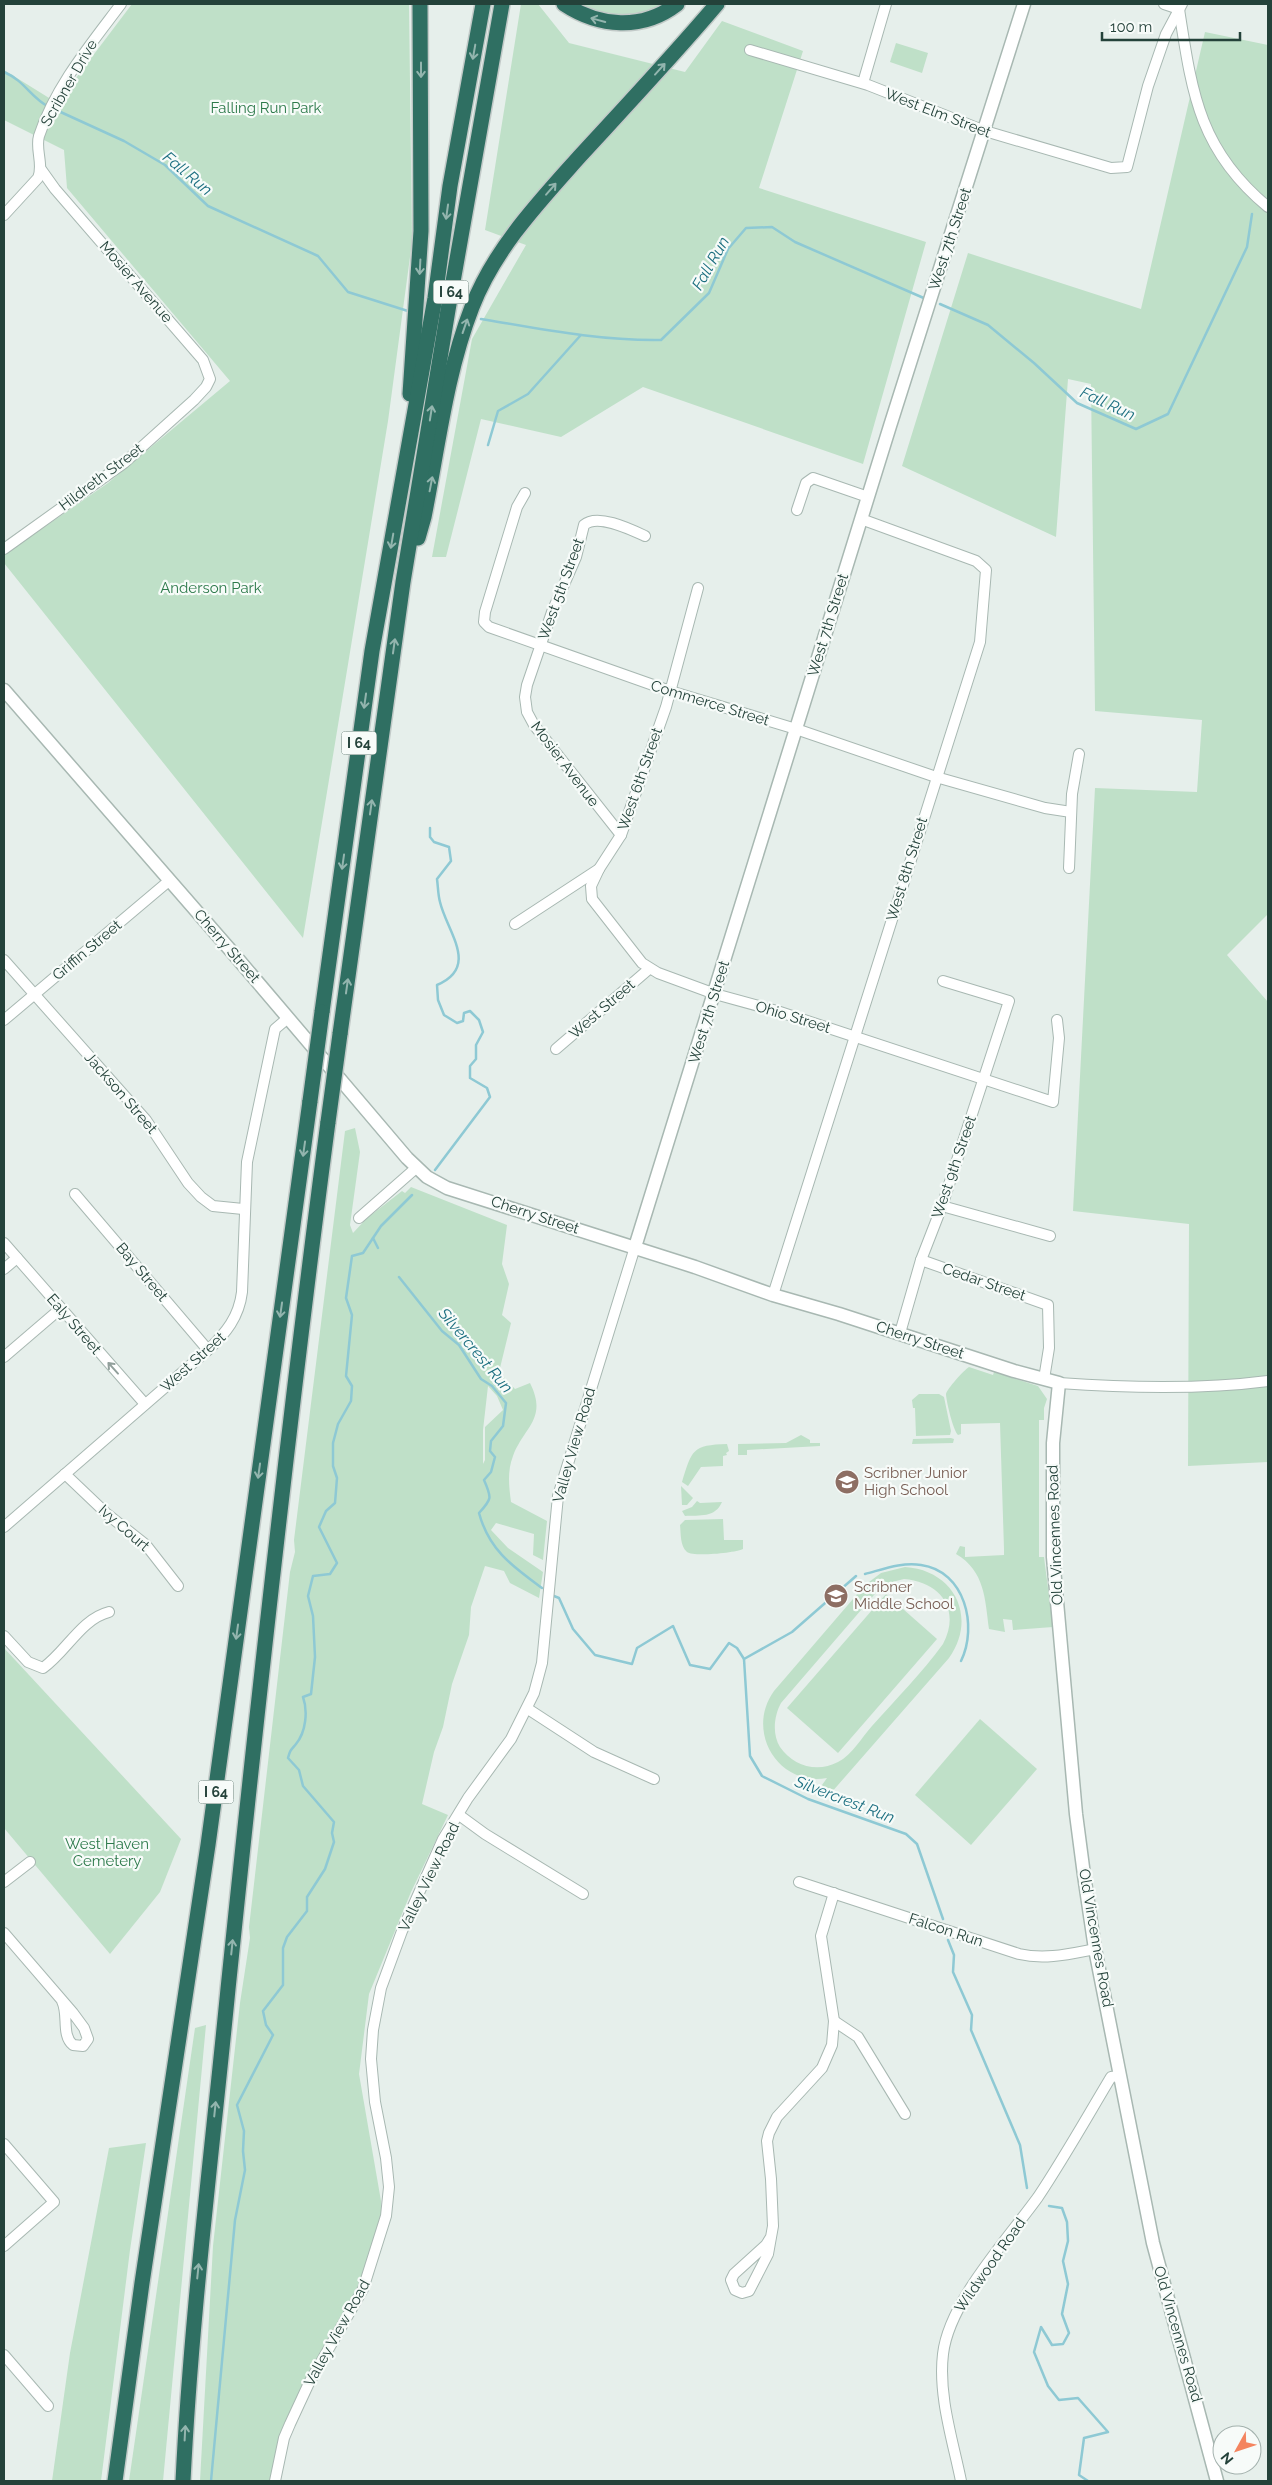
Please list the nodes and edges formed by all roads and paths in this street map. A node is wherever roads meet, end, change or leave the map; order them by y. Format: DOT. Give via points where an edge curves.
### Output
graph roads {
  1 [pos="121,4"];
  2 [pos="420,4"];
  3 [pos="483,4"];
  4 [pos="498,4"];
  5 [pos="502,4"];
  6 [pos="564,4"];
  7 [pos="677,4"];
  8 [pos="717,4"];
  9 [pos="886,4"];
  10 [pos="1024,4"];
  11 [pos="1164,4"];
  12 [pos="1180,6"];
  13 [pos="750,50"];
  14 [pos="863,83"];
  15 [pos="985,131"];
  16 [pos="40,168"];
  17 [pos="1268,207"];
  18 [pos="4,215"];
  19 [pos="426,352"];
  20 [pos="194,400"];
  21 [pos="404,476"];
  22 [pos="524,493"];
  23 [pos="868,497"];
  24 [pos="797,510"];
  25 [pos="862,519"];
  26 [pos="645,536"];
  27 [pos="4,549"];
  28 [pos="403,582"];
  29 [pos="698,588"];
  30 [pos="541,646"];
  31 [pos="4,690"];
  32 [pos="670,691"];
  33 [pos="529,715"];
  34 [pos="796,729"];
  35 [pos="1078,754"];
  36 [pos="936,776"];
  37 [pos="1071,812"];
  38 [pos="621,835"];
  39 [pos="1069,868"];
  40 [pos="599,870"];
  41 [pos="170,880"];
  42 [pos="515,924"];
  43 [pos="4,960"];
  44 [pos="648,969"];
  45 [pos="943,981"];
  46 [pos="715,994"];
  47 [pos="34,995"];
  48 [pos="288,1018"];
  49 [pos="4,1020"];
  50 [pos="1057,1020"];
  51 [pos="854,1036"];
  52 [pos="556,1049"];
  53 [pos="984,1078"];
  54 [pos="416,1168"];
  55 [pos="75,1194"];
  56 [pos="942,1206"];
  57 [pos="243,1209"];
  58 [pos="358,1218"];
  59 [pos="1050,1236"];
  60 [pos="4,1243"];
  61 [pos="635,1247"];
  62 [pos="17,1258"];
  63 [pos="921,1260"];
  64 [pos="4,1269"];
  65 [pos="773,1295"];
  66 [pos="60,1309"];
  67 [pos="900,1333"];
  68 [pos="208,1350"];
  69 [pos="4,1356"];
  70 [pos="1044,1380"];
  71 [pos="1268,1381"];
  72 [pos="1059,1383"];
  73 [pos="145,1404"];
  74 [pos="65,1474"];
  75 [pos="4,1528"];
  76 [pos="178,1586"];
  77 [pos="108,1612"];
  78 [pos="4,1636"];
  79 [pos="528,1709"];
  80 [pos="654,1779"];
  81 [pos="459,1814"];
  82 [pos="30,1862"];
  83 [pos="4,1882"];
  84 [pos="799,1882"];
  85 [pos="834,1893"];
  86 [pos="583,1894"];
  87 [pos="4,1933"];
  88 [pos="1095,1949"];
  89 [pos="62,2001"];
  90 [pos="834,2021"];
  91 [pos="1119,2076"];
  92 [pos="905,2114"];
  93 [pos="4,2144"];
  94 [pos="771,2237"];
  95 [pos="4,2246"];
  96 [pos="4,2355"];
  97 [pos="48,2406"];
  98 [pos="115,2481"];
  99 [pos="183,2481"];
  100 [pos="276,2481"];
  101 [pos="961,2481"];
  102 [pos="1217,2481"];
  1 -- 16 [label="street, Scribner Drive" via="61,91 39,138"];
  2 -- 21 [label="highway, one-way" via="421,231"];
  3 -- 19 [label="highway, I 64, one-way" via="450,186"];
  4 -- 19 [label="highway" via="452,253"];
  28 -- 5 [label="highway, I 64, one-way"];
  7 -- 6 [label="highway, one-way" via="658,16 627,24 598,21"];
  28 -- 8 [label="highway, one-way" via="424,517 458,347 485,279 526,217"];
  9 -- 14 [label="street"];
  10 -- 15 [label="street, West 7th Street"];
  11 -- 12 [label="street"];
  12 -- 15 [label="street, West Elm Street" via="1166,34 1148,86 1127,167 1111,168"];
  12 -- 17 [label="street" via="1193,88 1208,134 1235,176"];
  13 -- 14 [label="street, West Elm Street"];
  14 -- 15 [label="street, West Elm Street"];
  15 -- 23 [label="street, West 7th Street"];
  16 -- 18 [label="street, Scribner Drive" via="34,184"];
  16 -- 20 [label="street, Mosier Avenue" via="203,360 210,379"];
  19 -- 21 [label="highway, I 64"];
  20 -- 27 [label="street, Hildreth Street" via="124,462"];
  21 -- 98 [label="highway, I 64, one-way, bridge" via="372,651 208,1845"];
  22 -- 30 [label="street, Commerce Street" via="516,507 484,622 489,627"];
  23 -- 24 [label="street" via="813,478 806,483"];
  23 -- 25 [label="street, West 7th Street"];
  25 -- 34 [label="street, West 7th Street"];
  25 -- 36 [label="street, West 8th Street" via="976,561 986,570 980,642"];
  26 -- 30 [label="street, West 5th Street" via="594,520 584,525 576,557"];
  99 -- 28 [label="highway, I 64, one-way, bridge" via="190,2355 207,2177 296,1365"];
  29 -- 32 [label="street, West 6th Street"];
  30 -- 32 [label="street, Commerce Street"];
  30 -- 33 [label="street, West 5th Street" via="527,685 525,697"];
  31 -- 41 [label="street, Cherry Street"];
  32 -- 34 [label="street, Commerce Street"];
  32 -- 38 [label="street, West 6th Street"];
  33 -- 38 [label="street, Mosier Avenue" via="541,736"];
  34 -- 36 [label="street, Commerce Street"];
  34 -- 46 [label="street, West 7th Street"];
  35 -- 37 [label="street"];
  36 -- 37 [label="street, Commerce Street" via="1045,808"];
  36 -- 51 [label="street, West 8th Street"];
  37 -- 39 [label="street"];
  38 -- 40 [label="street, West 6th Street"];
  40 -- 42 [label="street, West 6th Street"];
  40 -- 44 [label="street, Ohio Street" via="591,886 592,899"];
  41 -- 47 [label="street, Griffin Street"];
  41 -- 48 [label="street, Cherry Street"];
  43 -- 47 [label="street, Jackson Street"];
  44 -- 46 [label="street, Ohio Street"];
  44 -- 52 [label="street, West Street"];
  45 -- 53 [label="street, West 9th Street" via="1009,1001"];
  46 -- 51 [label="street, Ohio Street"];
  46 -- 61 [label="street, West 7th Street"];
  47 -- 49 [label="street, Griffin Street"];
  47 -- 57 [label="street, Jackson Street" via="146,1120 201,1197 212,1206"];
  48 -- 54 [label="street, Cherry Street"];
  48 -- 57 [label="street, West Street" via="275,1029 247,1162"];
  50 -- 53 [label="street, Ohio Street" via="1053,1102"];
  51 -- 53 [label="street, Ohio Street"];
  51 -- 65 [label="street, West 8th Street"];
  53 -- 56 [label="street, West 9th Street"];
  54 -- 58 [label="street"];
  54 -- 61 [label="street, Cherry Street" via="447,1188"];
  55 -- 68 [label="street, Bay Street"];
  56 -- 59 [label="street"];
  56 -- 63 [label="street, West 9th Street"];
  57 -- 68 [label="street, West Street" via="240,1306 227,1331"];
  60 -- 62 [label="street, Ealy Street"];
  61 -- 65 [label="street, Cherry Street"];
  61 -- 79 [label="street, Valley View Road" via="558,1496 542,1663"];
  62 -- 64 [label="street"];
  62 -- 66 [label="street, Ealy Street"];
  63 -- 67 [label="street, West 9th Street"];
  63 -- 70 [label="street, Cedar Street" via="1048,1305 1049,1348"];
  65 -- 67 [label="street, Cherry Street"];
  66 -- 69 [label="street"];
  73 -- 66 [label="street, Ealy Street, one-way"];
  67 -- 70 [label="street, Cherry Street"];
  68 -- 73 [label="street, West Street"];
  70 -- 72 [label="street, Cherry Street"];
  71 -- 72 [label="street, Cherry Street" via="1170,1387"];
  72 -- 88 [label="street, Old Vincennes Road" via="1052,1443 1052,1558 1076,1814"];
  73 -- 74 [label="street, West Street"];
  74 -- 75 [label="street, West Street"];
  74 -- 76 [label="street, Ivy Court" via="146,1545"];
  77 -- 78 [label="street" via="96,1616 54,1661 43,1668 28,1662"];
  79 -- 80 [label="street" via="594,1752"];
  79 -- 81 [label="street, Valley View Road"];
  81 -- 86 [label="street" via="485,1834"];
  81 -- 100 [label="street, Valley View Road" via="443,1839 402,1931 377,2002 371,2074 389,2187 380,2239 363,2289 309,2383 290,2424"];
  82 -- 83 [label="street"];
  84 -- 85 [label="street, Falcon Run"];
  85 -- 88 [label="street, Falcon Run" via="1034,1957"];
  85 -- 90 [label="street" via="822,1936"];
  87 -- 89 [label="street"];
  88 -- 91 [label="street, Old Vincennes Road"];
  90 -- 92 [label="street" via="858,2037"];
  90 -- 94 [label="street" via="827,2060 777,2118 769,2132"];
  91 -- 101 [label="street, Wildwood Road" via="1111,2077 1038,2196 967,2295 950,2328 943,2352 942,2384"];
  91 -- 102 [label="street, Old Vincennes Road" via="1153,2243"];
  93 -- 95 [label="street" via="54,2202"];
  94 -- 94 [label="street" via="732,2276 732,2286 739,2293 751,2288 768,2254"];
  96 -- 97 [label="street"];
}
